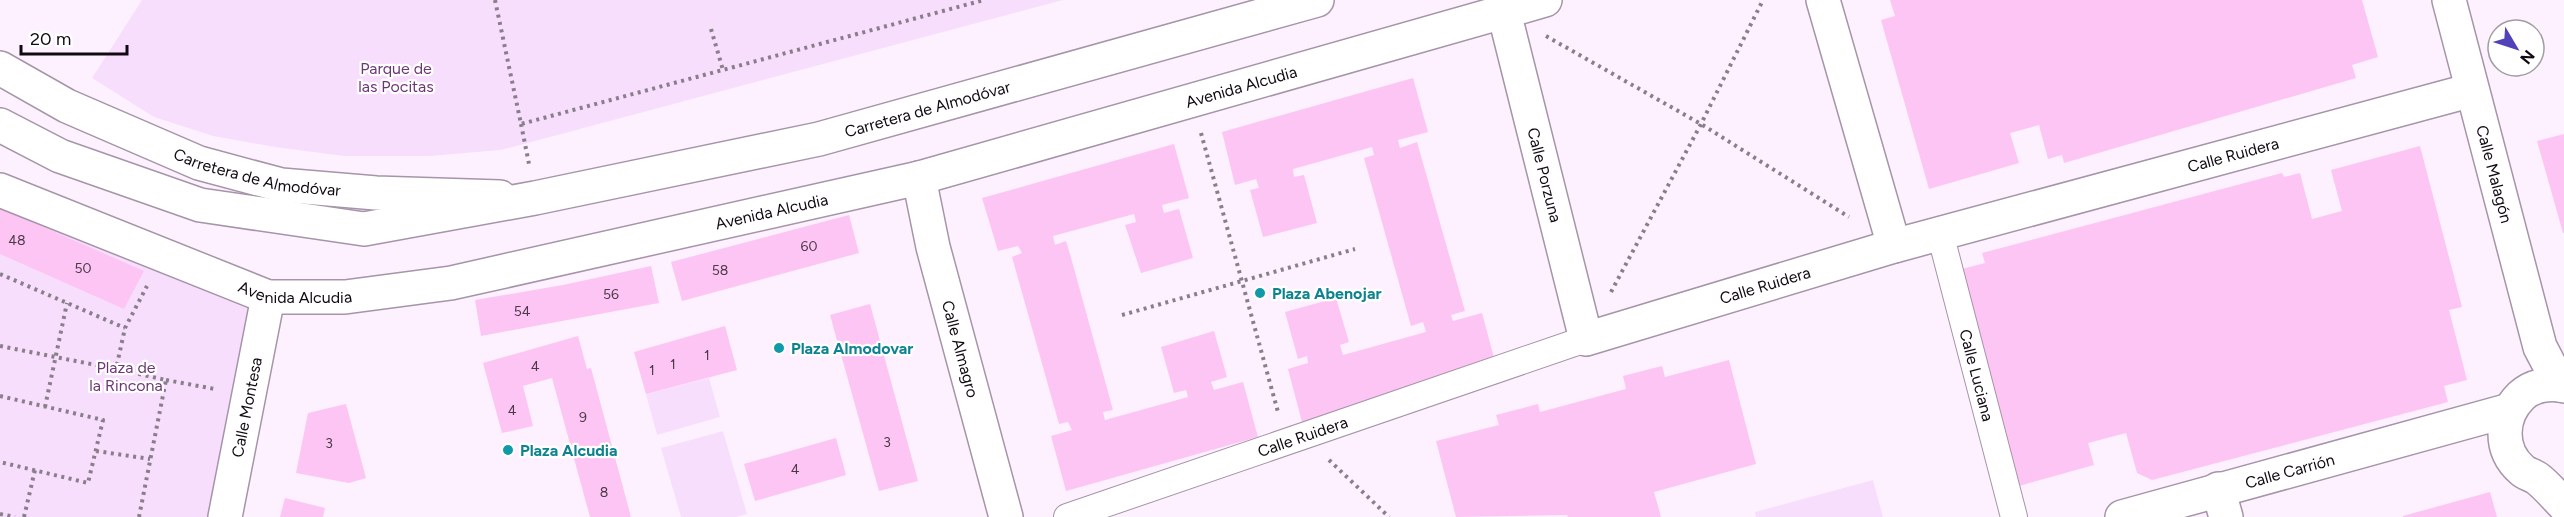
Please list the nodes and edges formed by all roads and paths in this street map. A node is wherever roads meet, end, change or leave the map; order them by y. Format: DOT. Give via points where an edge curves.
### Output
graph roads {
  1 [pos="495,0"];
  2 [pos="984,0"];
  3 [pos="1317,0"];
  4 [pos="1545,0"];
  5 [pos="1763,0"];
  6 [pos="1823,0"];
  7 [pos="2449,0"];
  8 [pos="1504,12"];
  9 [pos="711,29"];
  10 [pos="0,68"];
  11 [pos="723,70"];
  12 [pos="2472,90"];
  13 [pos="1192,101"];
  14 [pos="521,124"];
  15 [pos="1701,124"];
  16 [pos="0,126"];
  17 [pos="919,178"];
  18 [pos="0,190"];
  19 [pos="535,198"];
  20 [pos="1940,233"];
  21 [pos="1894,246"];
  22 [pos="1355,249"];
  23 [pos="163,256"];
  24 [pos="0,274"];
  25 [pos="1242,281"];
  26 [pos="268,297"];
  27 [pos="67,303"];
  28 [pos="1122,315"];
  29 [pos="125,328"];
  30 [pos="1586,339"];
  31 [pos="0,346"];
  32 [pos="2540,347"];
  33 [pos="56,356"];
  34 [pos="116,369"];
  35 [pos="166,380"];
  36 [pos="2562,386"];
  37 [pos="251,395"];
  38 [pos="0,396"];
  39 [pos="2518,401"];
  40 [pos="45,407"];
  41 [pos="2459,423"];
  42 [pos="1295,439"];
  43 [pos="2505,443"];
  44 [pos="96,451"];
  45 [pos="150,459"];
  46 [pos="0,462"];
  47 [pos="34,470"];
  48 [pos="2551,479"];
  49 [pos="2222,503"];
  50 [pos="2564,506"];
  51 [pos="0,514"];
  52 [pos="15,517"];
  53 [pos="24,517"];
  54 [pos="138,517"];
  55 [pos="225,517"];
  56 [pos="1006,517"];
  57 [pos="1067,517"];
  58 [pos="1389,517"];
  59 [pos="2014,517"];
  60 [pos="2122,517"];
  1 -- 14 [label="path"];
  2 -- 11 [label="path"];
  3 -- 19 [label="street, Carretera de Almodóvar" via="819,140"];
  4 -- 8 [label="street, Avenida Alcudia"];
  5 -- 15 [label="path"];
  6 -- 21 [label="street"];
  7 -- 12 [label="street, Calle Malagón"];
  8 -- 13 [label="street, Avenida Alcudia"];
  8 -- 15 [label="path"];
  8 -- 30 [label="street, Calle Porzuna"];
  9 -- 11 [label="path"];
  10 -- 19 [label="street, Carretera de Almodóvar" via="67,106 199,163 281,185 376,193"];
  11 -- 14 [label="path"];
  12 -- 20 [label="street, Calle Ruidera"];
  12 -- 32 [label="street, Calle Malagón"];
  13 -- 17 [label="street, Avenida Alcudia"];
  13 -- 25 [label="path"];
  14 -- 19 [label="path"];
  15 -- 21 [label="path"];
  15 -- 30 [label="path"];
  16 -- 19 [label="street, Carretera de Almodóvar" via="60,156 200,205 364,230"];
  17 -- 26 [label="street, Avenida Alcudia" via="451,284 345,297"];
  17 -- 56 [label="street, Calle Almagro" via="933,247"];
  18 -- 23 [label="street, Avenida Alcudia"];
  20 -- 21 [label="street, Calle Ruidera"];
  20 -- 59 [label="street, Calle Luciana"];
  21 -- 30 [label="street, Calle Ruidera"];
  22 -- 25 [label="path"];
  23 -- 26 [label="street, Avenida Alcudia"];
  23 -- 29 [label="path"];
  24 -- 27 [label="path"];
  25 -- 28 [label="path"];
  25 -- 42 [label="path"];
  26 -- 37 [label="street, Calle Montesa"];
  27 -- 29 [label="path"];
  27 -- 33 [label="path"];
  29 -- 34 [label="path"];
  30 -- 42 [label="street, Calle Ruidera"];
  31 -- 33 [label="path"];
  32 -- 36 [label="street, Calle Malagón"];
  32 -- 39 [label="street"];
  33 -- 34 [label="path"];
  33 -- 40 [label="path"];
  34 -- 35 [label="path"];
  35 -- 37 [label="path"];
  35 -- 45 [label="path"];
  36 -- 39 [label="street, Calle Malagón" via="2542,385"];
  37 -- 55 [label="street, Calle Montesa"];
  38 -- 40 [label="path"];
  39 -- 41 [label="street, Calle Carrión"];
  39 -- 43 [label="street" via="2504,426"];
  40 -- 44 [label="path" via="103,420"];
  41 -- 43 [label="street"];
  41 -- 49 [label="street, Calle Carrión"];
  42 -- 57 [label="street, Calle Ruidera"];
  42 -- 58 [label="path"];
  43 -- 48 [label="street" via="2511,459 2523,471"];
  44 -- 45 [label="path"];
  44 -- 47 [label="path" via="88,483"];
  45 -- 54 [label="path"];
  46 -- 47 [label="path"];
  47 -- 53 [label="path"];
  48 -- 50 [label="street"];
  49 -- 60 [label="street, Calle Carrión"];
  51 -- 52 [label="path"];
}
